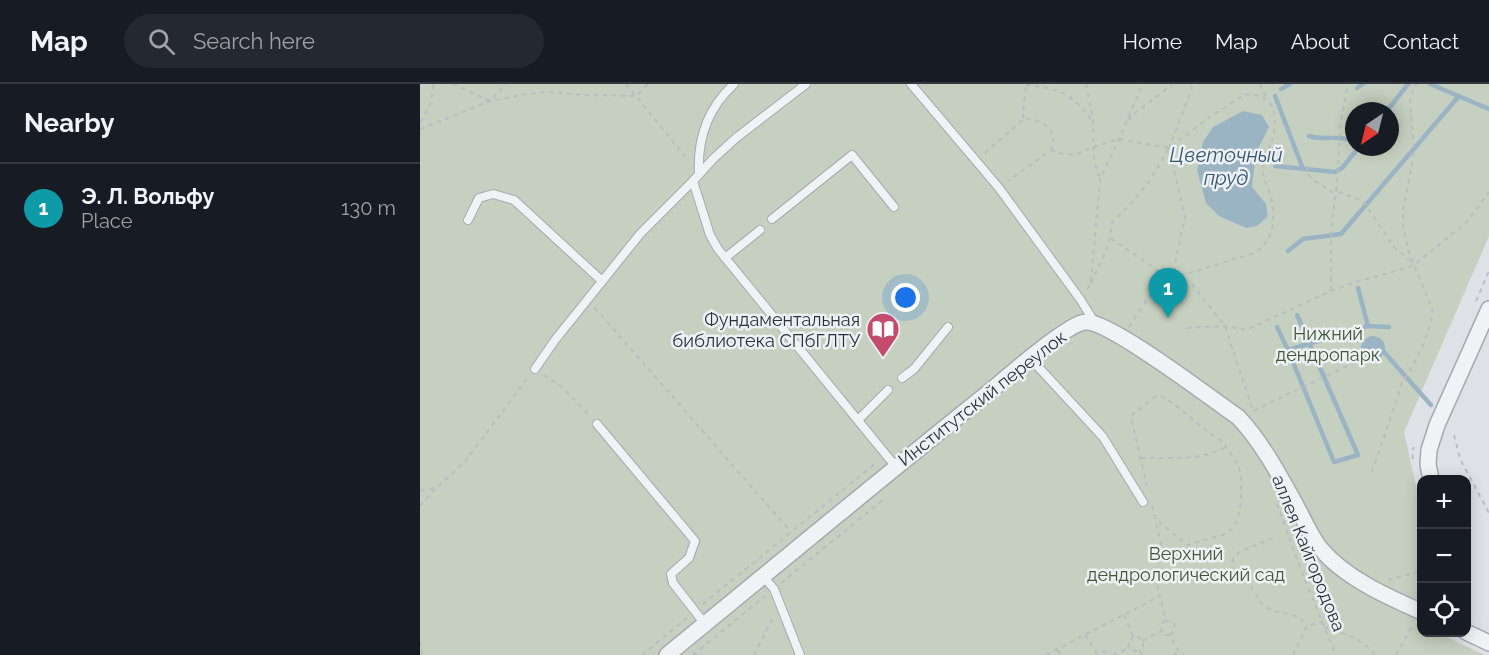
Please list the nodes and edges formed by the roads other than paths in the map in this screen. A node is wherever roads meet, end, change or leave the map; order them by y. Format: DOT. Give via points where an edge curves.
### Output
graph roads {
  1 [pos="734,84"];
  2 [pos="806,84"];
  3 [pos="911,84"];
  4 [pos="699,174"];
  5 [pos="693,181"];
  6 [pos="894,207"];
  7 [pos="772,219"];
  8 [pos="468,220"];
  9 [pos="760,230"];
  10 [pos="725,258"];
  11 [pos="602,281"];
  12 [pos="1489,309"];
  13 [pos="1095,322"];
  14 [pos="948,327"];
  15 [pos="1030,358"];
  16 [pos="535,369"];
  17 [pos="902,378"];
  18 [pos="888,390"];
  19 [pos="858,420"];
  20 [pos="597,424"];
  21 [pos="896,467"];
  22 [pos="1430,475"];
  23 [pos="1148,503"];
  24 [pos="763,576"];
  25 [pos="1417,610"];
  26 [pos="705,624"];
  27 [pos="1471,635"];
  28 [pos="1489,643"];
  29 [pos="667,655"];
  30 [pos="800,655"];
  1 -- 4 [label="lane" via="706,124 699,150"];
  2 -- 4 [label="lane" via="736,138"];
  3 -- 13 [label="lane" via="999,188"];
  4 -- 5 [label="lane"];
  5 -- 10 [label="lane" via="710,235"];
  5 -- 11 [label="lane" via="649,224"];
  6 -- 7 [label="lane" via="852,155"];
  8 -- 11 [label="lane" via="479,198 493,194 514,200"];
  9 -- 10 [label="lane"];
  10 -- 19 [label="lane"];
  11 -- 16 [label="lane"];
  12 -- 22 [label="street" via="1434,434 1428,457"];
  13 -- 15 [label="street, Институтский переулок" via="1075,325"];
  13 -- 25 [label="street" via="1238,417 1267,456 1321,549 1353,576"];
  14 -- 17 [label="lane"];
  15 -- 21 [label="street, Институтский переулок"];
  15 -- 23 [label="lane" via="1103,437"];
  18 -- 19 [label="lane"];
  19 -- 21 [label="lane"];
  20 -- 26 [label="lane" via="695,542 689,558 671,574 673,584"];
  21 -- 24 [label="street, Институтский переулок"];
  24 -- 26 [label="street, Институтский переулок"];
  24 -- 30 [label="lane" via="774,589"];
  26 -- 29 [label="street, Институтский переулок"];
  27 -- 28 [label="street"];
}
